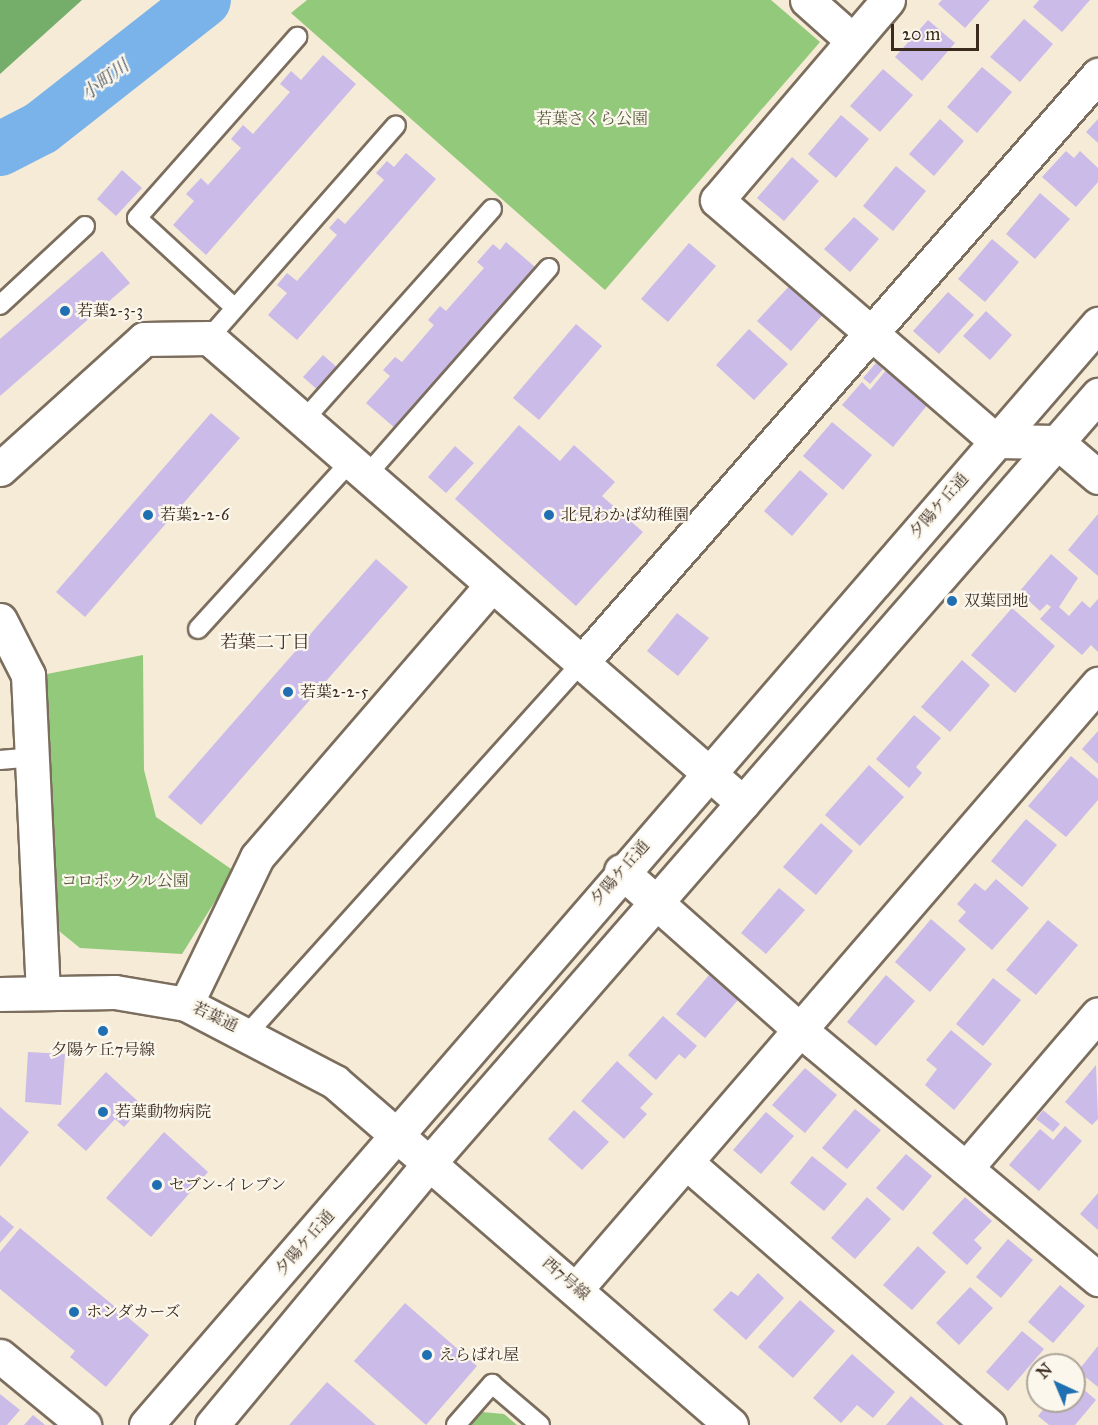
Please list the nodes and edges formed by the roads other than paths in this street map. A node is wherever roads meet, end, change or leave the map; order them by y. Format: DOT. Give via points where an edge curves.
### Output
graph roads {
  1 [pos="807,0"];
  2 [pos="888,0"];
  3 [pos="297,37"];
  4 [pos="852,40"];
  5 [pos="1098,75"];
  6 [pos="396,125"];
  7 [pos="492,209"];
  8 [pos="85,226"];
  9 [pos="549,268"];
  10 [pos="0,304"];
  11 [pos="235,308"];
  12 [pos="1098,324"];
  13 [pos="874,334"];
  14 [pos="208,338"];
  15 [pos="1098,395"];
  16 [pos="303,421"];
  17 [pos="996,441"];
  18 [pos="1057,442"];
  19 [pos="0,469"];
  20 [pos="358,469"];
  21 [pos="1098,477"];
  22 [pos="491,586"];
  23 [pos="0,620"];
  24 [pos="198,629"];
  25 [pos="582,662"];
  26 [pos="1098,684"];
  27 [pos="16,758"];
  28 [pos="708,771"];
  29 [pos="744,803"];
  30 [pos="621,871"];
  31 [pos="656,902"];
  32 [pos="43,989"];
  33 [pos="0,994"];
  34 [pos="186,1004"];
  35 [pos="1098,1014"];
  36 [pos="800,1029"];
  37 [pos="248,1033"];
  38 [pos="400,1135"];
  39 [pos="431,1161"];
  40 [pos="686,1162"];
  41 [pos="967,1167"];
  42 [pos="1098,1278"];
  43 [pos="577,1288"];
  44 [pos="0,1356"];
  45 [pos="84,1425"];
  46 [pos="146,1425"];
  47 [pos="212,1425"];
  48 [pos="456,1425"];
  49 [pos="540,1425"];
  50 [pos="731,1425"];
  51 [pos="989,1425"];
  1 -- 4 [label="street"];
  2 -- 4 [label="street"];
  3 -- 11 [label="lane" via="137,218"];
  4 -- 13 [label="street" via="717,200"];
  5 -- 13 [label="street"];
  6 -- 11 [label="lane"];
  7 -- 16 [label="lane"];
  8 -- 10 [label="lane"];
  9 -- 20 [label="lane"];
  11 -- 14 [label="lane"];
  12 -- 17 [label="street, 夕陽ケ丘通"];
  13 -- 17 [label="street"];
  13 -- 25 [label="street"];
  14 -- 16 [label="street"];
  14 -- 19 [label="street" via="144,339"];
  15 -- 18 [label="street"];
  16 -- 20 [label="street"];
  17 -- 18 [label="street"];
  17 -- 28 [label="street, 夕陽ケ丘通"];
  18 -- 21 [label="street"];
  18 -- 29 [label="street"];
  20 -- 22 [label="street"];
  20 -- 24 [label="lane"];
  22 -- 25 [label="street"];
  22 -- 34 [label="street" via="257,857"];
  23 -- 27 [label="street" via="28,675"];
  25 -- 28 [label="street"];
  25 -- 37 [label="lane"];
  26 -- 36 [label="street"];
  27 -- 32 [label="street"];
  28 -- 29 [label="street"];
  28 -- 30 [label="street, 夕陽ケ丘通"];
  29 -- 31 [label="street"];
  30 -- 31 [label="street"];
  30 -- 38 [label="street, 夕陽ケ丘通"];
  31 -- 36 [label="street"];
  31 -- 39 [label="street"];
  32 -- 33 [label="street, 若葉通"];
  32 -- 34 [label="street, 若葉通" via="115,992"];
  34 -- 37 [label="street, 若葉通"];
  35 -- 41 [label="street"];
  36 -- 40 [label="street"];
  36 -- 41 [label="street"];
  37 -- 38 [label="street, 若葉通" via="335,1082"];
  38 -- 39 [label="street, 西7号線"];
  38 -- 46 [label="street, 夕陽ケ丘通"];
  39 -- 43 [label="street, 西7号線"];
  39 -- 47 [label="street"];
  40 -- 43 [label="street"];
  40 -- 51 [label="street"];
  41 -- 42 [label="street"];
  43 -- 50 [label="street, 西7号線"];
  44 -- 45 [label="street"];
  48 -- 49 [label="lane" via="492,1384"];
}
